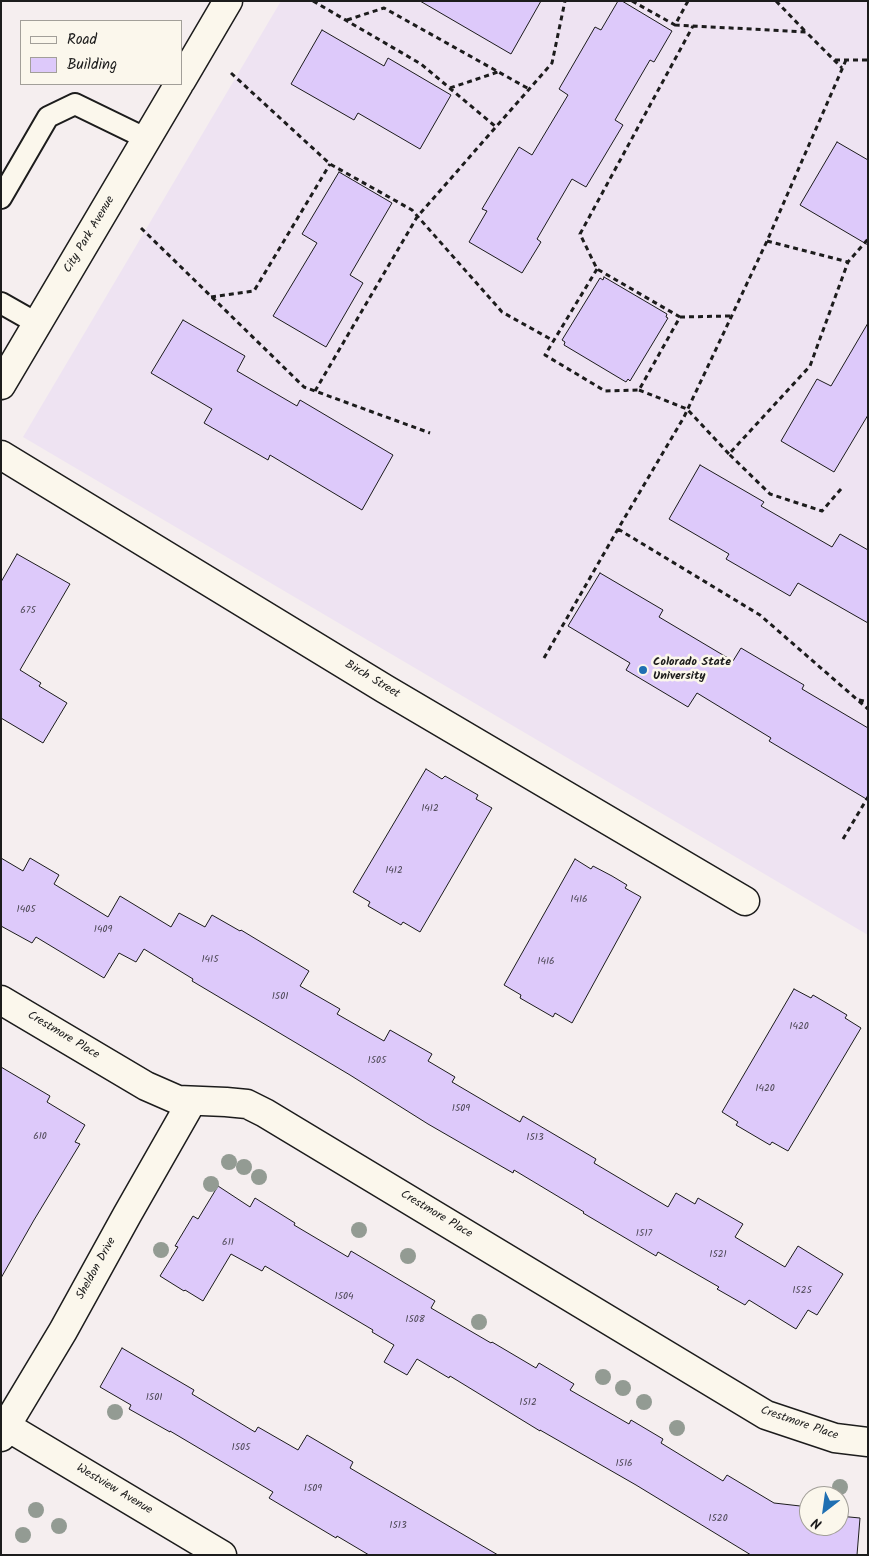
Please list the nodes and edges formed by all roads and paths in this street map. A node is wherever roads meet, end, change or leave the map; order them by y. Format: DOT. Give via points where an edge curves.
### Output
graph roads {
  1 [pos="228,1"];
  2 [pos="313,1"];
  3 [pos="566,1"];
  4 [pos="632,1"];
  5 [pos="688,1"];
  6 [pos="776,1"];
  7 [pos="346,20"];
  8 [pos="675,25"];
  9 [pos="693,26"];
  10 [pos="806,32"];
  11 [pos="834,60"];
  12 [pos="846,60"];
  13 [pos="868,60"];
  14 [pos="842,68"];
  15 [pos="498,72"];
  16 [pos="231,73"];
  17 [pos="182,78"];
  18 [pos="178,85"];
  19 [pos="450,88"];
  20 [pos="529,89"];
  21 [pos="496,127"];
  22 [pos="147,139"];
  23 [pos="330,164"];
  24 [pos="1,198"];
  25 [pos="417,217"];
  26 [pos="141,228"];
  27 [pos="868,239"];
  28 [pos="767,241"];
  29 [pos="848,262"];
  30 [pos="596,269"];
  31 [pos="211,297"];
  32 [pos="1,303"];
  33 [pos="732,316"];
  34 [pos="680,317"];
  35 [pos="38,324"];
  36 [pos="554,341"];
  37 [pos="1,385"];
  38 [pos="639,390"];
  39 [pos="315,391"];
  40 [pos="687,409"];
  41 [pos="430,433"];
  42 [pos="729,454"];
  43 [pos="1,455"];
  44 [pos="841,489"];
  45 [pos="618,529"];
  46 [pos="544,658"];
  47 [pos="858,700"];
  48 [pos="868,702"];
  49 [pos="868,709"];
  50 [pos="868,797"];
  51 [pos="843,838"];
  52 [pos="745,901"];
  53 [pos="1,1000"];
  54 [pos="192,1101"];
  55 [pos="4,1431"];
  56 [pos="868,1442"];
  57 [pos="222,1555"];
  1 -- 17 [label="street"];
  2 -- 7 [label="path"];
  3 -- 20 [label="path" via="552,63"];
  4 -- 8 [label="path"];
  5 -- 8 [label="path"];
  6 -- 10 [label="path"];
  7 -- 15 [label="path" via="384,8"];
  7 -- 19 [label="path" via="421,64"];
  8 -- 9 [label="path"];
  9 -- 10 [label="path"];
  9 -- 30 [label="path" via="580,234"];
  10 -- 11 [label="path"];
  11 -- 12 [label="path"];
  11 -- 14 [label="path"];
  12 -- 13 [label="path"];
  12 -- 14 [label="path"];
  14 -- 28 [label="path"];
  15 -- 19 [label="path"];
  15 -- 20 [label="path"];
  16 -- 23 [label="path"];
  18 -- 22 [label="street, City Park Avenue"];
  19 -- 21 [label="path"];
  20 -- 21 [label="path"];
  21 -- 25 [label="path"];
  22 -- 24 [label="lane" via="75,104 48,117"];
  22 -- 35 [label="street, City Park Avenue"];
  23 -- 25 [label="path" via="412,210"];
  23 -- 31 [label="path" via="254,291"];
  25 -- 36 [label="path" via="502,312"];
  25 -- 39 [label="path"];
  26 -- 31 [label="path"];
  27 -- 29 [label="path"];
  28 -- 29 [label="path"];
  28 -- 33 [label="path"];
  29 -- 42 [label="path" via="810,366"];
  30 -- 34 [label="path"];
  30 -- 36 [label="path"];
  31 -- 39 [label="path" via="304,388"];
  32 -- 35 [label="lane"];
  33 -- 34 [label="path"];
  33 -- 40 [label="path"];
  34 -- 38 [label="path"];
  35 -- 37 [label="street, City Park Avenue"];
  36 -- 38 [label="path" via="545,356 605,391"];
  38 -- 40 [label="path"];
  39 -- 41 [label="path"];
  40 -- 42 [label="path"];
  40 -- 45 [label="path"];
  42 -- 44 [label="path" via="770,494 822,511"];
  43 -- 52 [label="street, Birch Street" via="377,684"];
  45 -- 46 [label="path"];
  45 -- 47 [label="path" via="760,615"];
  47 -- 48 [label="path"];
  47 -- 49 [label="path"];
  50 -- 51 [label="path"];
  53 -- 54 [label="street, Crestmore Place" via="146,1086 178,1100"];
  54 -- 55 [label="street, Sheldon Drive"];
  54 -- 56 [label="street, Crestmore Place" via="247,1104 265,1113 766,1415 835,1438"];
  55 -- 57 [label="street, Westview Avenue"];
}
